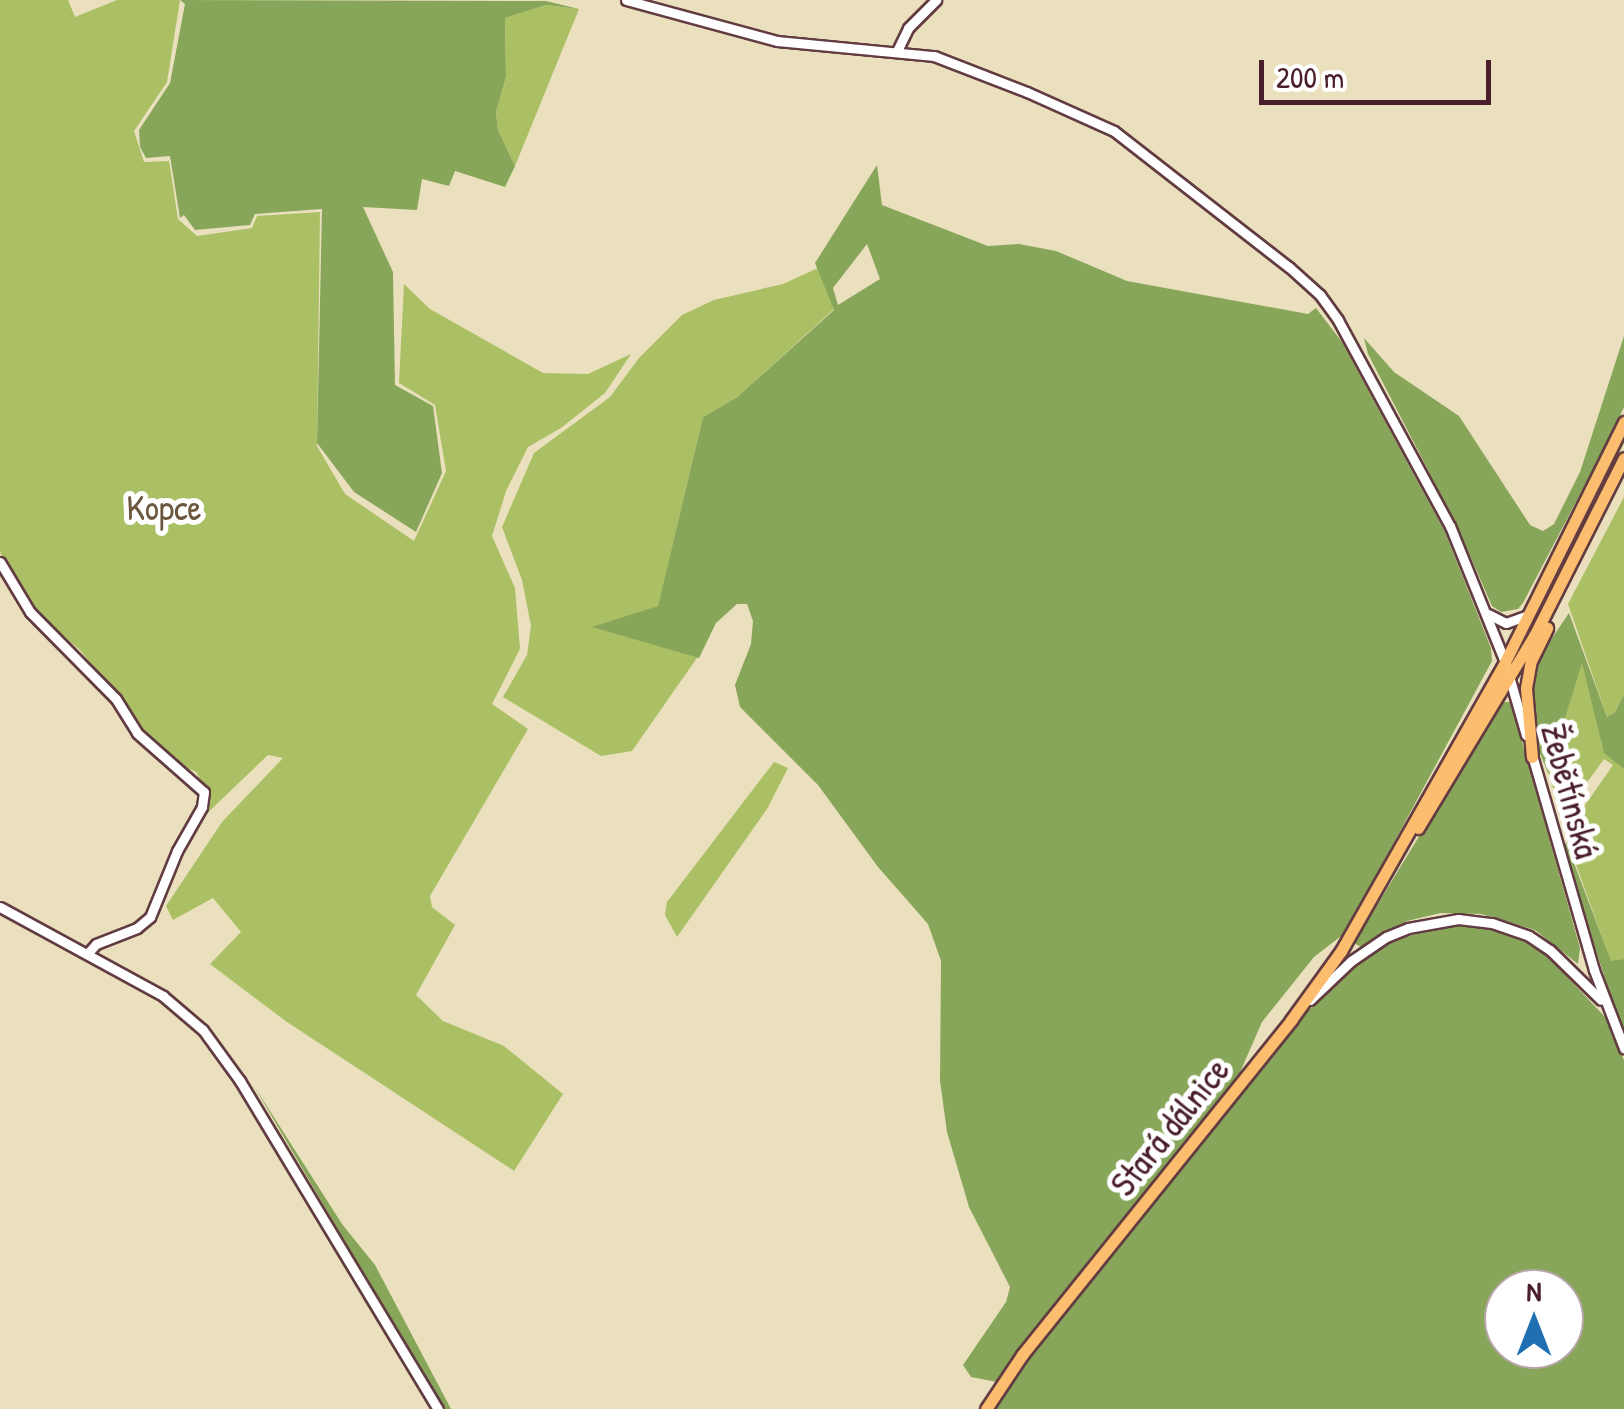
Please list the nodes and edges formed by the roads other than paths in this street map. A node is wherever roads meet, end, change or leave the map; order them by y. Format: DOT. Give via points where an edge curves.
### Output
graph roads {
  1 [pos="626,0"];
  2 [pos="936,0"];
  3 [pos="897,51"];
  4 [pos="1624,422"];
  5 [pos="1624,458"];
  6 [pos="1579,550"];
  7 [pos="0,562"];
  8 [pos="1533,609"];
  9 [pos="1486,612"];
  10 [pos="1505,662"];
  11 [pos="1510,676"];
  12 [pos="1532,757"];
  13 [pos="1388,873"];
  14 [pos="0,907"];
  15 [pos="88,954"];
  16 [pos="1608,1009"];
  17 [pos="1291,1020"];
  18 [pos="1624,1048"];
  19 [pos="438,1409"];
  20 [pos="986,1409"];
  1 -- 3 [label="street, Žebětínská" via="777,41"];
  2 -- 3 [label="street" via="908,28"];
  3 -- 9 [label="street, Žebětínská" via="959,64 1103,125 1312,287 1338,320 1414,457"];
  4 -- 8 [label="main road, Stará dálnice"];
  5 -- 6 [label="main road, Stará dálnice"];
  6 -- 11 [label="main road, Stará dálnice"];
  6 -- 12 [label="main road" via="1531,660 1526,688"];
  7 -- 15 [label="street" via="30,612 116,700 137,733 204,792 150,917"];
  8 -- 9 [label="street" via="1506,623"];
  8 -- 10 [label="main road, Stará dálnice"];
  9 -- 10 [label="street, Žebětínská"];
  10 -- 11 [label="street, Žebětínská"];
  10 -- 13 [label="main road, Stará dálnice"];
  11 -- 12 [label="street, Žebětínská"];
  11 -- 13 [label="main road, Stará dálnice"];
  12 -- 16 [label="street, Žebětínská"];
  13 -- 17 [label="main road, Stará dálnice"];
  14 -- 15 [label="street"];
  15 -- 19 [label="street" via="174,1004 212,1041"];
  16 -- 17 [label="street" via="1529,936 1488,922 1442,920 1386,937 1336,973"];
  16 -- 18 [label="street, Žebětínská"];
  17 -- 20 [label="main road, Stará dálnice"];
}
